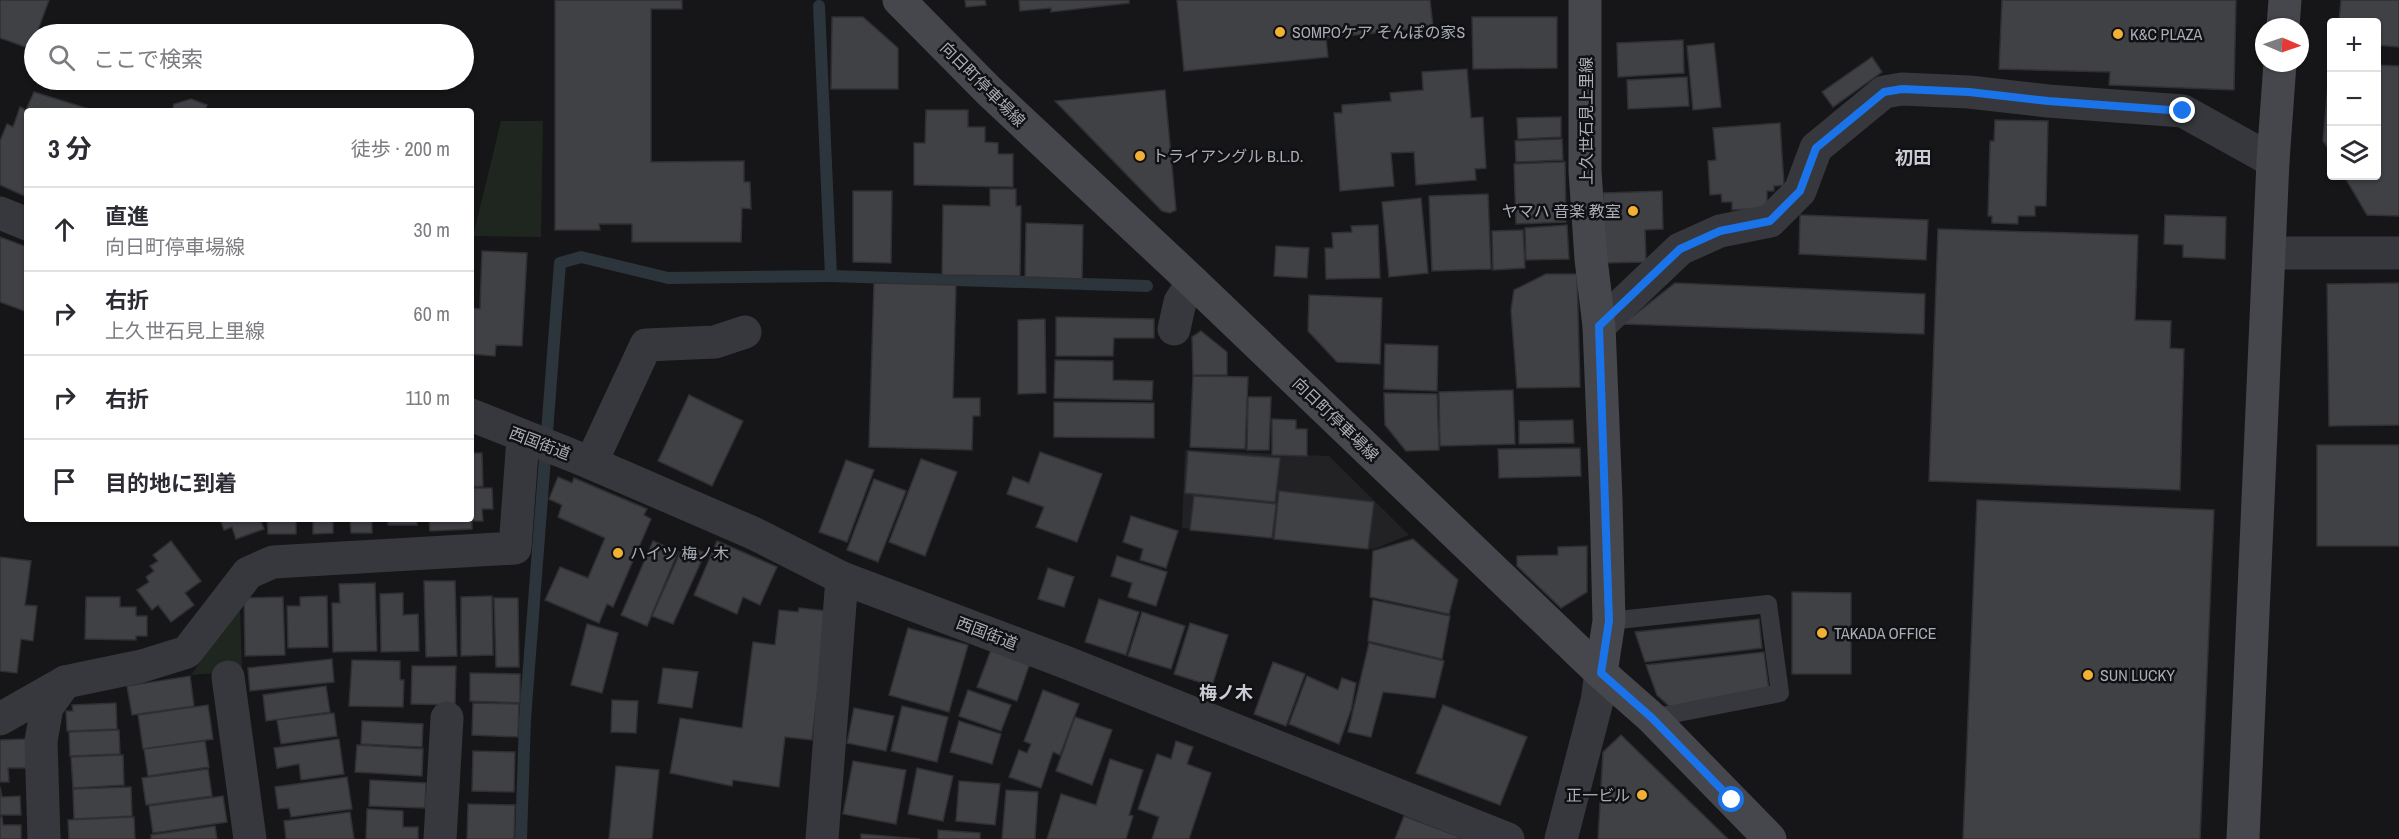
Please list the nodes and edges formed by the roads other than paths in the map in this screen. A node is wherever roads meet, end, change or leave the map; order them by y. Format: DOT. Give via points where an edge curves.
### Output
graph roads {
  1 [pos="899,0"];
  2 [pos="1585,0"];
  3 [pos="2285,0"];
  4 [pos="2284,18"];
  5 [pos="2279,72"];
  6 [pos="2273,161"];
  7 [pos="0,213"];
  8 [pos="24,223"];
  9 [pos="2270,253"];
  10 [pos="2399,253"];
  11 [pos="1193,282"];
  12 [pos="1599,326"];
  13 [pos="1174,329"];
  14 [pos="745,332"];
  15 [pos="474,416"];
  16 [pos="523,438"];
  17 [pos="591,463"];
  18 [pos="842,578"];
  19 [pos="1609,621"];
  20 [pos="1601,673"];
  21 [pos="228,677"];
  22 [pos="65,682"];
  23 [pos="447,718"];
  24 [pos="1652,718"];
  25 [pos="0,719"];
  26 [pos="44,839"];
  27 [pos="250,839"];
  28 [pos="440,839"];
  29 [pos="822,839"];
  30 [pos="1508,839"];
  31 [pos="1561,839"];
  32 [pos="1770,839"];
  33 [pos="2243,839"];
  1 -- 11 [label="main road, 向日町停車場線" via="989,91"];
  2 -- 12 [label="main road, 上久世石見上里線" via="1585,171"];
  3 -- 4 [label="main road"];
  5 -- 6 [label="main road"];
  6 -- 9 [label="main road"];
  6 -- 12 [label="street" via="2183,111 1969,92 1884,92 1816,148 1800,191 1770,221 1720,231 1680,249"];
  7 -- 8 [label="street"];
  9 -- 10 [label="street"];
  9 -- 33 [label="main road"];
  11 -- 13 [label="street" via="1180,302"];
  11 -- 20 [label="main road, 向日町停車場線"];
  12 -- 19 [label="main road, 上久世石見上里線"];
  14 -- 17 [label="street" via="715,342 646,345"];
  15 -- 16 [label="street, 西国街道"];
  16 -- 17 [label="street, 西国街道"];
  16 -- 22 [label="street" via="515,548 273,562 248,573 187,652"];
  17 -- 18 [label="street, 西国街道" via="753,533"];
  18 -- 29 [label="street"];
  18 -- 30 [label="street, 西国街道"];
  19 -- 20 [label="main road, 上久世石見上里線"];
  19 -- 24 [label="lane" via="1768,604 1780,693"];
  20 -- 24 [label="main road, 向日町停車場線"];
  20 -- 31 [label="street"];
  21 -- 27 [label="street"];
  22 -- 25 [label="street"];
  22 -- 26 [label="street" via="47,707 41,741"];
  23 -- 28 [label="street"];
  24 -- 32 [label="main road, 向日町停車場線"];
}
